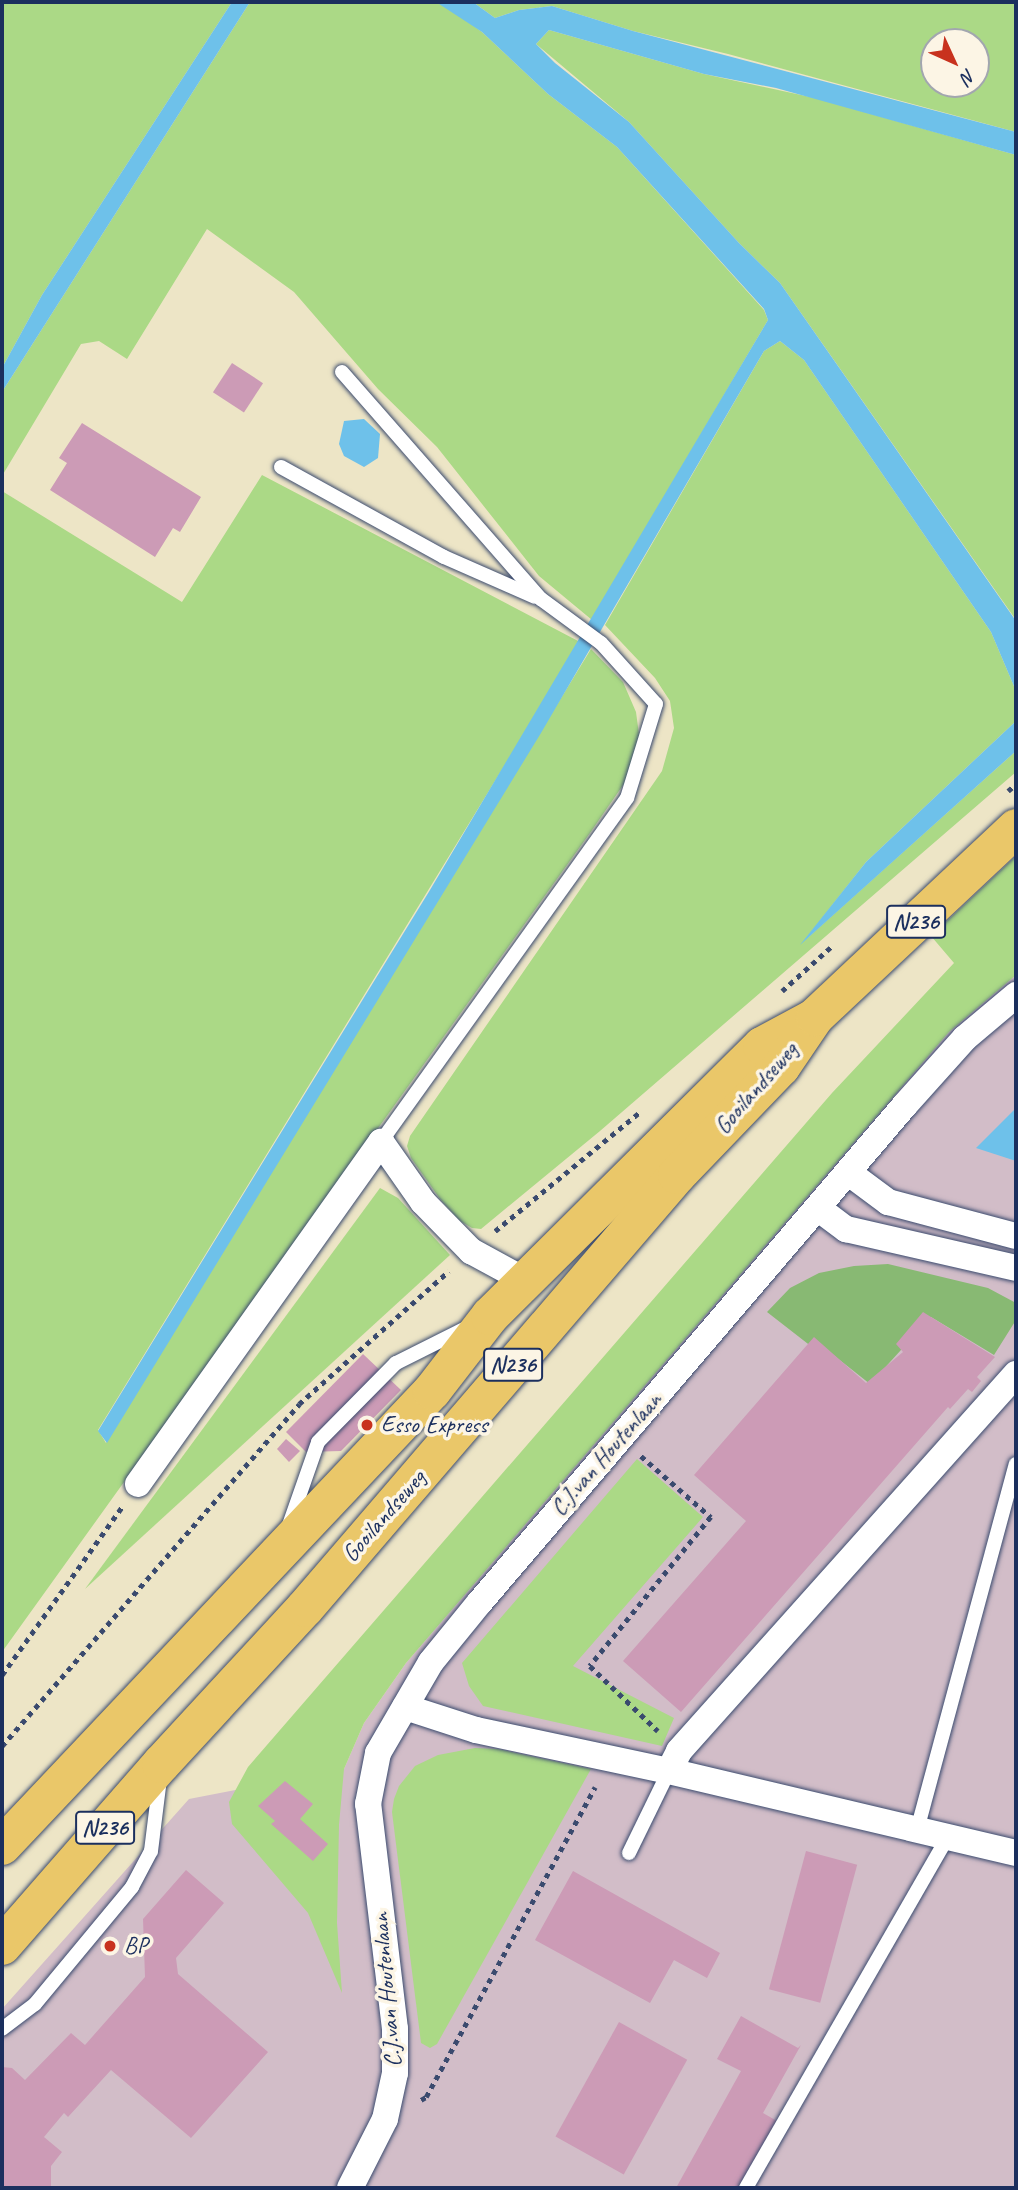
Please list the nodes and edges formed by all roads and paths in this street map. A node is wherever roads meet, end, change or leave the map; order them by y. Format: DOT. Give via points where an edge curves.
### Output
graph roads {
  1 [pos="342,372"];
  2 [pos="281,467"];
  3 [pos="541,599"];
  4 [pos="1016,828"];
  5 [pos="1016,995"];
  6 [pos="815,1017"];
  7 [pos="381,1142"];
  8 [pos="849,1173"];
  9 [pos="819,1209"];
  10 [pos="1016,1237"];
  11 [pos="1016,1268"];
  12 [pos="526,1282"];
  13 [pos="1016,1374"];
  14 [pos="619,1437"];
  15 [pos="1016,1464"];
  16 [pos="138,1484"];
  17 [pos="2,1675"];
  18 [pos="405,1707"];
  19 [pos="611,1759"];
  20 [pos="674,1761"];
  21 [pos="162,1764"];
  22 [pos="917,1830"];
  23 [pos="948,1838"];
  24 [pos="2,1846"];
  25 [pos="629,1853"];
  26 [pos="1016,1853"];
  27 [pos="2,1946"];
  28 [pos="2,2029"];
  29 [pos="386,2119"];
  30 [pos="351,2188"];
  31 [pos="746,2188"];
  1 -- 3 [label="lane"];
  2 -- 3 [label="lane" via="444,557"];
  3 -- 7 [label="lane" via="601,643 656,704 627,798"];
  4 -- 6 [label="main road, Gooilandseweg / N236"];
  5 -- 8 [label="street, C.J.van Houtenlaan" via="965,1038"];
  6 -- 12 [label="main road, Gooilandseweg / N236" via="762,1046"];
  6 -- 21 [label="main road, Gooilandseweg / N236" via="781,1067 677,1175 305,1608"];
  7 -- 12 [label="street" via="423,1202 471,1251"];
  7 -- 16 [label="street"];
  8 -- 9 [label="street, C.J.van Houtenlaan"];
  8 -- 10 [label="street" via="888,1202"];
  9 -- 11 [label="street" via="846,1229"];
  9 -- 14 [label="street, C.J.van Houtenlaan"];
  12 -- 24 [label="main road, Gooilandseweg / N236" via="490,1316 432,1391"];
  13 -- 20 [label="street"];
  14 -- 18 [label="street, C.J.van Houtenlaan" via="431,1662"];
  14 -- 20 [label="path" via="712,1517 590,1666"];
  15 -- 22 [label="lane"];
  16 -- 17 [label="path"];
  18 -- 19 [label="street" via="476,1730"];
  18 -- 29 [label="street, C.J.van Houtenlaan" via="378,1754 368,1804 395,2029 395,2073"];
  19 -- 20 [label="street"];
  19 -- 29 [label="path" via="426,2097"];
  20 -- 22 [label="street"];
  20 -- 25 [label="lane"];
  21 -- 27 [label="main road, Gooilandseweg / N236"];
  21 -- 28 [label="lane" via="151,1851 132,1888 35,2004"];
  22 -- 23 [label="street"];
  23 -- 26 [label="street"];
  23 -- 31 [label="lane"];
  29 -- 30 [label="street, C.J.van Houtenlaan"];
}
